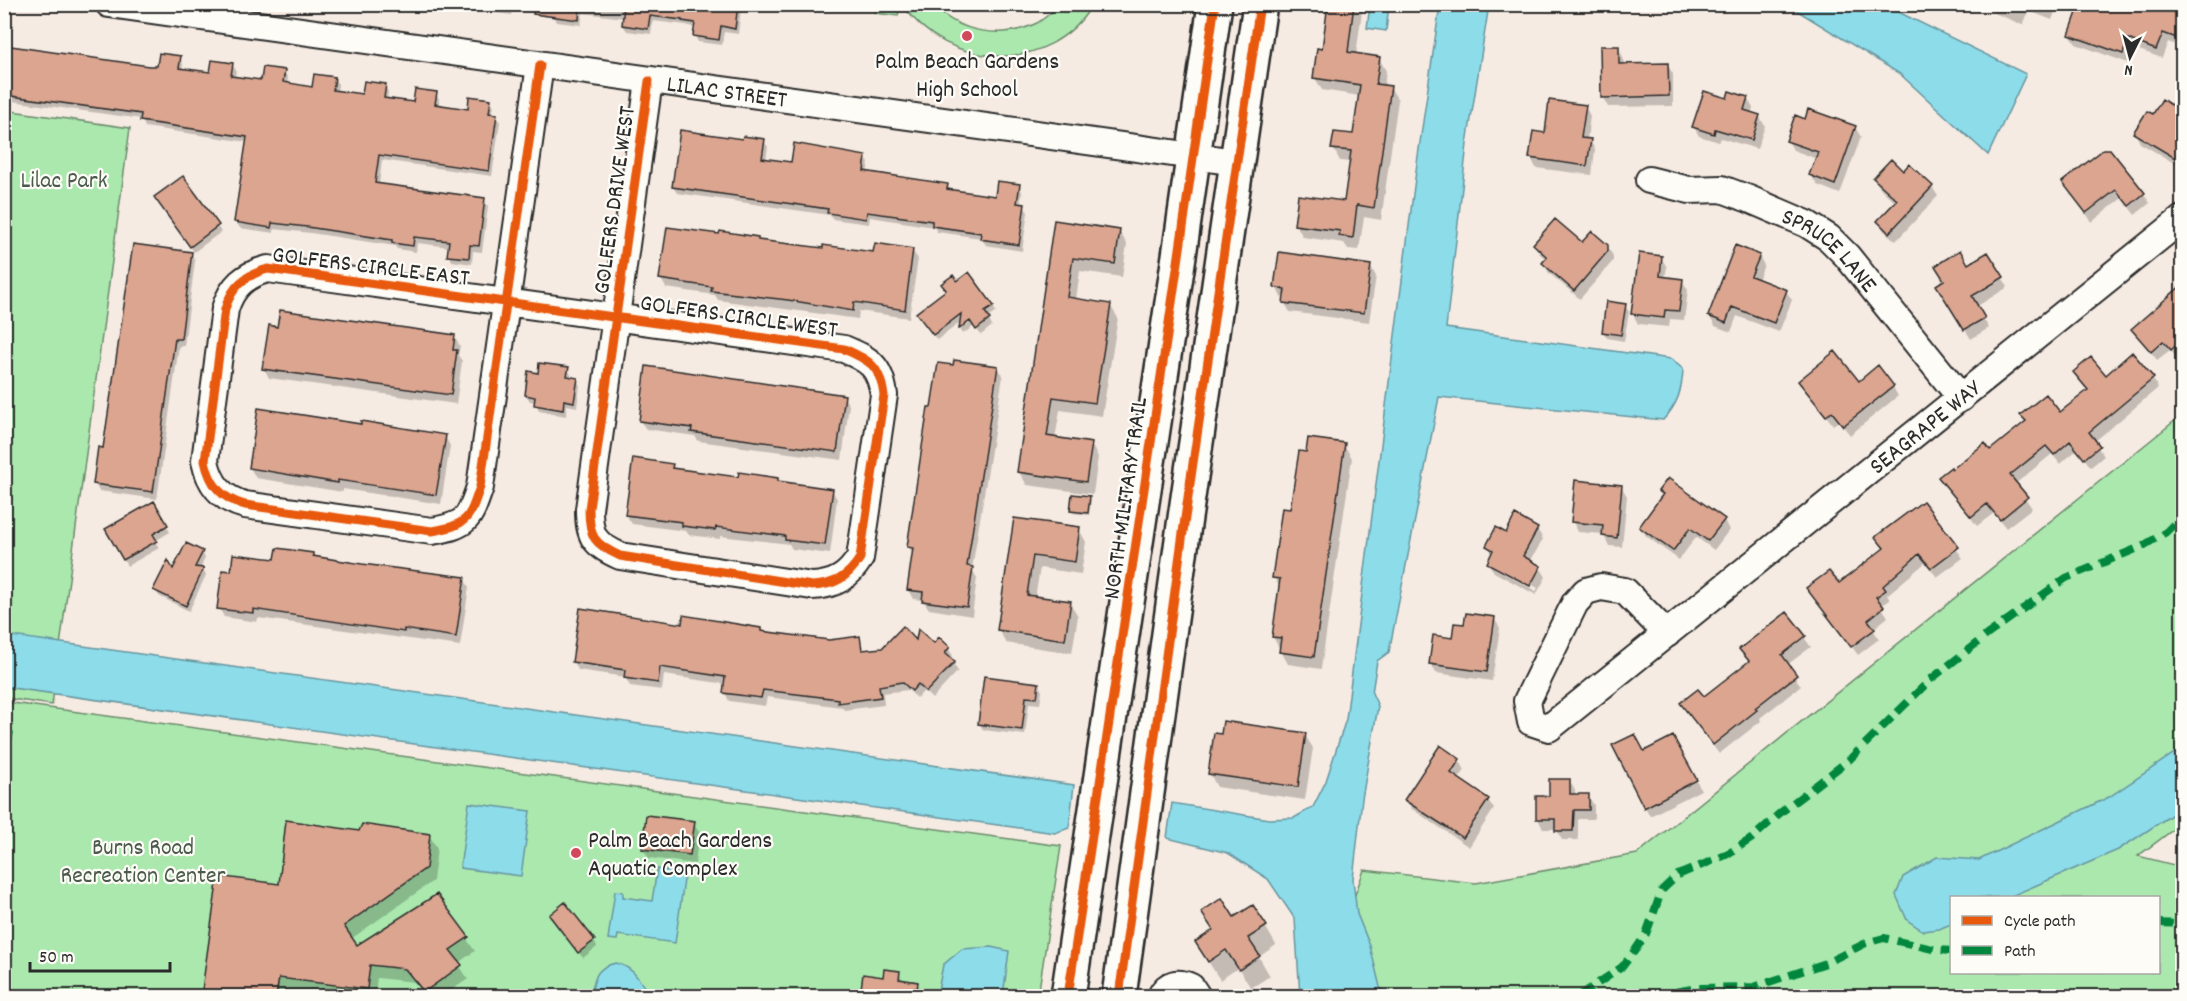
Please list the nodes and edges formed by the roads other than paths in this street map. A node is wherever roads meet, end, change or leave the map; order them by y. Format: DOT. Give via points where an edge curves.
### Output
graph roads {
  1 [pos="110,4"];
  2 [pos="1215,4"];
  3 [pos="1260,4"];
  4 [pos="540,65"];
  5 [pos="649,81"];
  6 [pos="1194,156"];
  7 [pos="1236,162"];
  8 [pos="1649,180"];
  9 [pos="2182,219"];
  10 [pos="506,301"];
  11 [pos="616,317"];
  12 [pos="1961,398"];
  13 [pos="594,538"];
  14 [pos="1667,634"];
  15 [pos="1068,996"];
  16 [pos="1119,996"];
  17 [pos="1161,996"];
  18 [pos="1197,996"];
  1 -- 4 [label="street, LILAC STREET"];
  2 -- 6 [label="main road, NORTH MILITARY TRAIL"];
  3 -- 7 [label="main road"];
  4 -- 5 [label="street, LILAC STREET"];
  4 -- 10 [label="street"];
  5 -- 6 [label="street, LILAC STREET"];
  5 -- 11 [label="street, GOLFERS DRIVE WEST"];
  6 -- 7 [label="street, LILAC STREET"];
  6 -- 15 [label="main road, NORTH MILITARY TRAIL"];
  7 -- 16 [label="main road"];
  8 -- 12 [label="street, SPRUCE LANE" via="1689,190 1722,189 1807,224 1828,238 1847,256"];
  9 -- 12 [label="street, SEAGRAPE WAY"];
  10 -- 10 [label="street, GOLFERS CIRCLE EAST" via="480,487 465,521 432,531 245,505 232,502 214,488 205,461 225,309 242,280 254,272 268,269"];
  10 -- 11 [label="street, GOLFERS CIRCLE EAST"];
  11 -- 13 [label="street, GOLFERS DRIVE WEST" via="589,509"];
  11 -- 13 [label="street, GOLFERS CIRCLE WEST" via="844,349 876,368 884,395 864,545 860,558 840,580 812,586 620,556 603,548"];
  12 -- 14 [label="street, SEAGRAPE WAY"];
  14 -- 14 [label="street, SEAGRAPE WAY" via="1549,728 1531,722 1527,701 1575,603 1586,591 1601,587 1625,591"];
  17 -- 18 [label="street" via="1177,983 1191,987"];
}
